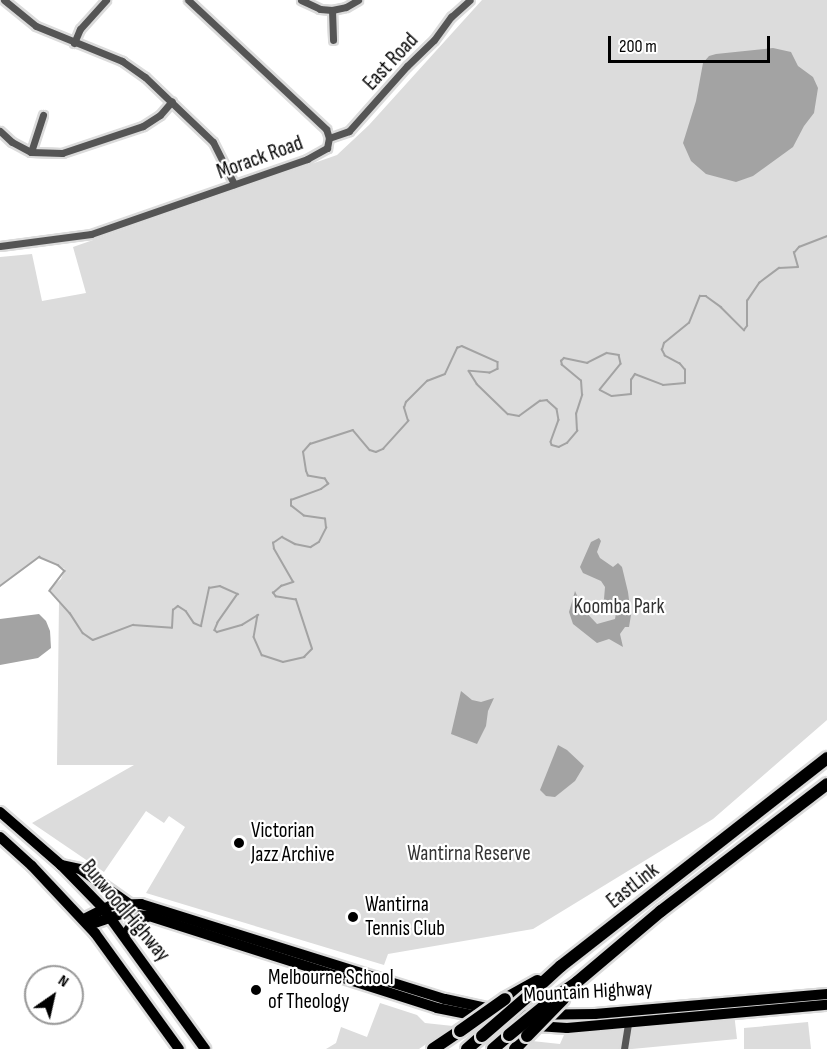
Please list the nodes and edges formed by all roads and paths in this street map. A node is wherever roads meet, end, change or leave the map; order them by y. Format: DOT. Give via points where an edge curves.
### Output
graph roads {
  1 [pos="5,0"];
  2 [pos="106,0"];
  3 [pos="188,0"];
  4 [pos="301,0"];
  5 [pos="358,0"];
  6 [pos="470,0"];
  7 [pos="332,10"];
  8 [pos="333,40"];
  9 [pos="74,43"];
  10 [pos="172,101"];
  11 [pos="43,115"];
  12 [pos="0,131"];
  13 [pos="329,138"];
  14 [pos="31,152"];
  15 [pos="234,184"];
  16 [pos="0,246"];
  17 [pos="827,758"];
  18 [pos="827,784"];
  19 [pos="0,812"];
  20 [pos="0,837"];
  21 [pos="62,865"];
  22 [pos="128,903"];
  23 [pos="107,913"];
  24 [pos="149,916"];
  25 [pos="86,922"];
  26 [pos="125,935"];
  27 [pos="247,941"];
  28 [pos="561,966"];
  29 [pos="827,994"];
  30 [pos="558,999"];
  31 [pos="726,1002"];
  32 [pos="827,1005"];
  33 [pos="631,1012"];
  34 [pos="728,1014"];
  35 [pos="628,1024"];
  36 [pos="179,1049"];
  37 [pos="205,1049"];
  38 [pos="433,1049"];
  39 [pos="467,1049"];
  40 [pos="493,1049"];
  41 [pos="515,1049"];
  42 [pos="624,1049"];
  1 -- 9 [label="street" via="36,26"];
  2 -- 9 [label="street" via="80,29"];
  3 -- 13 [label="street, Morack Road" via="324,128"];
  4 -- 7 [label="street"];
  5 -- 7 [label="street"];
  6 -- 13 [label="street, East Road" via="349,130"];
  7 -- 8 [label="street"];
  9 -- 10 [label="street" via="122,61"];
  10 -- 14 [label="street" via="143,126 62,153"];
  10 -- 15 [label="street" via="213,142"];
  11 -- 14 [label="street"];
  12 -- 14 [label="street"];
  13 -- 15 [label="street, Morack Road" via="327,148 317,155"];
  15 -- 16 [label="street, Morack Road" via="91,234"];
  17 -- 28 [label="highway, EastLink"];
  18 -- 30 [label="highway, EastLink" via="661,910"];
  19 -- 21 [label="main road, Burwood Highway"];
  20 -- 25 [label="main road, Burwood Highway"];
  21 -- 22 [label="main road" via="80,869"];
  21 -- 23 [label="main road, Burwood Highway"];
  22 -- 23 [label="main road, Mountain Highway"];
  22 -- 27 [label="main road, Mountain Highway" via="152,906"];
  23 -- 24 [label="main road, Mountain Highway"];
  23 -- 25 [label="main road, Mountain Highway"];
  23 -- 26 [label="main road, Burwood Highway"];
  24 -- 26 [label="main road" via="131,926"];
  24 -- 27 [label="main road, Mountain Highway"];
  25 -- 36 [label="main road, Burwood Highway"];
  26 -- 37 [label="main road, Burwood Highway"];
  27 -- 33 [label="main road, Mountain Highway" via="485,1010 543,1017"];
  27 -- 35 [label="main road, Mountain Highway" via="410,1000 473,1017 547,1027"];
  28 -- 38 [label="highway, bridge"];
  28 -- 39 [label="highway, EastLink, bridge"];
  29 -- 31 [label="main road, Mountain Highway"];
  30 -- 40 [label="highway, EastLink, bridge"];
  30 -- 41 [label="highway, bridge"];
  31 -- 33 [label="main road, Mountain Highway"];
  31 -- 34 [label="main road"];
  32 -- 34 [label="main road, Mountain Highway"];
  33 -- 35 [label="main road"];
  34 -- 35 [label="main road, Mountain Highway"];
  35 -- 42 [label="street"];
}
